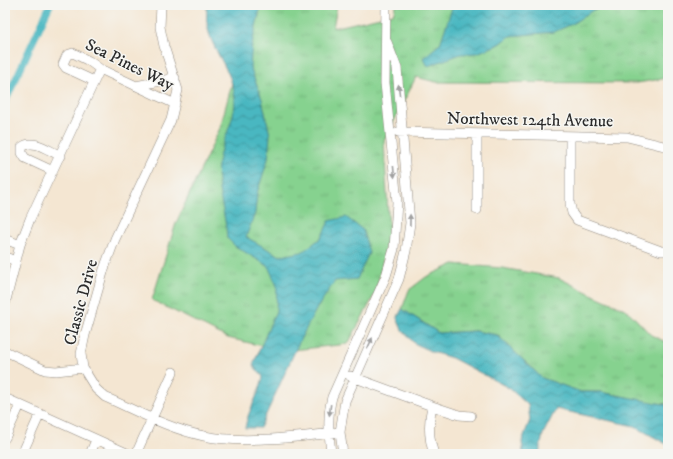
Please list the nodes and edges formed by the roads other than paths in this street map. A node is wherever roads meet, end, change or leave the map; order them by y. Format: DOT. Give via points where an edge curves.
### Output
graph roads {
  1 [pos="161,5"];
  2 [pos="386,5"];
  3 [pos="386,37"];
  4 [pos="100,69"];
  5 [pos="175,78"];
  6 [pos="94,81"];
  7 [pos="136,86"];
  8 [pos="175,104"];
  9 [pos="403,132"];
  10 [pos="391,133"];
  11 [pos="477,135"];
  12 [pos="570,136"];
  13 [pos="668,147"];
  14 [pos="61,156"];
  15 [pos="53,171"];
  16 [pos="477,210"];
  17 [pos="5,239"];
  18 [pos="20,245"];
  19 [pos="668,252"];
  20 [pos="5,257"];
  21 [pos="16,261"];
  22 [pos="5,304"];
  23 [pos="5,351"];
  24 [pos="83,368"];
  25 [pos="173,372"];
  26 [pos="343,374"];
  27 [pos="355,378"];
  28 [pos="5,398"];
  29 [pos="20,405"];
  30 [pos="432,406"];
  31 [pos="40,414"];
  32 [pos="471,416"];
  33 [pos="152,418"];
  34 [pos="340,432"];
  35 [pos="329,434"];
  36 [pos="5,438"];
  37 [pos="96,440"];
  38 [pos="22,454"];
  39 [pos="90,454"];
  40 [pos="129,454"];
  41 [pos="136,454"];
  42 [pos="331,454"];
  43 [pos="343,454"];
  44 [pos="434,454"];
  1 -- 5 [label="street, Classic Drive" via="160,27"];
  2 -- 3 [label="street"];
  9 -- 3 [label="street, one-way" via="397,68"];
  3 -- 10 [label="street" via="385,83"];
  4 -- 6 [label="street"];
  4 -- 6 [label="street, Sea Pines Way" via="89,60 73,53 64,59 63,64 66,68"];
  4 -- 7 [label="street, Sea Pines Way"];
  5 -- 7 [label="street"];
  5 -- 8 [label="street, Classic Drive" via="178,90"];
  6 -- 14 [label="street"];
  7 -- 8 [label="street, Sea Pines Way"];
  8 -- 24 [label="street, Classic Drive" via="171,120 115,239 104,269 85,335 81,354"];
  9 -- 10 [label="street, Northwest 124th Avenue"];
  9 -- 11 [label="street, Northwest 124th Avenue"];
  27 -- 9 [label="street, one-way" via="399,279 406,252 410,223"];
  10 -- 26 [label="street, one-way" via="397,202 394,249 386,276"];
  11 -- 12 [label="street, Northwest 124th Avenue"];
  11 -- 16 [label="street"];
  12 -- 13 [label="street, Northwest 124th Avenue" via="627,137"];
  12 -- 19 [label="street" via="570,204 572,214 577,220"];
  14 -- 15 [label="street"];
  14 -- 15 [label="street" via="33,143 27,143 22,147 25,158"];
  15 -- 18 [label="street"];
  17 -- 18 [label="street"];
  18 -- 21 [label="street"];
  20 -- 21 [label="street"];
  21 -- 22 [label="street"];
  23 -- 24 [label="street" via="45,370"];
  24 -- 33 [label="street, Classic Drive" via="96,389 105,397"];
  25 -- 33 [label="street"];
  26 -- 27 [label="street"];
  26 -- 35 [label="street, one-way" via="329,409"];
  27 -- 30 [label="street"];
  27 -- 34 [label="street" via="345,401"];
  28 -- 29 [label="street"];
  29 -- 31 [label="street"];
  29 -- 36 [label="street"];
  30 -- 32 [label="street"];
  30 -- 44 [label="street" via="429,434"];
  31 -- 37 [label="street"];
  31 -- 38 [label="street"];
  33 -- 35 [label="street, Classic Drive" via="183,431 223,439"];
  33 -- 41 [label="street"];
  34 -- 35 [label="street, Classic Drive"];
  34 -- 43 [label="street"];
  35 -- 42 [label="street"];
  37 -- 39 [label="street"];
  37 -- 40 [label="street"];
}
